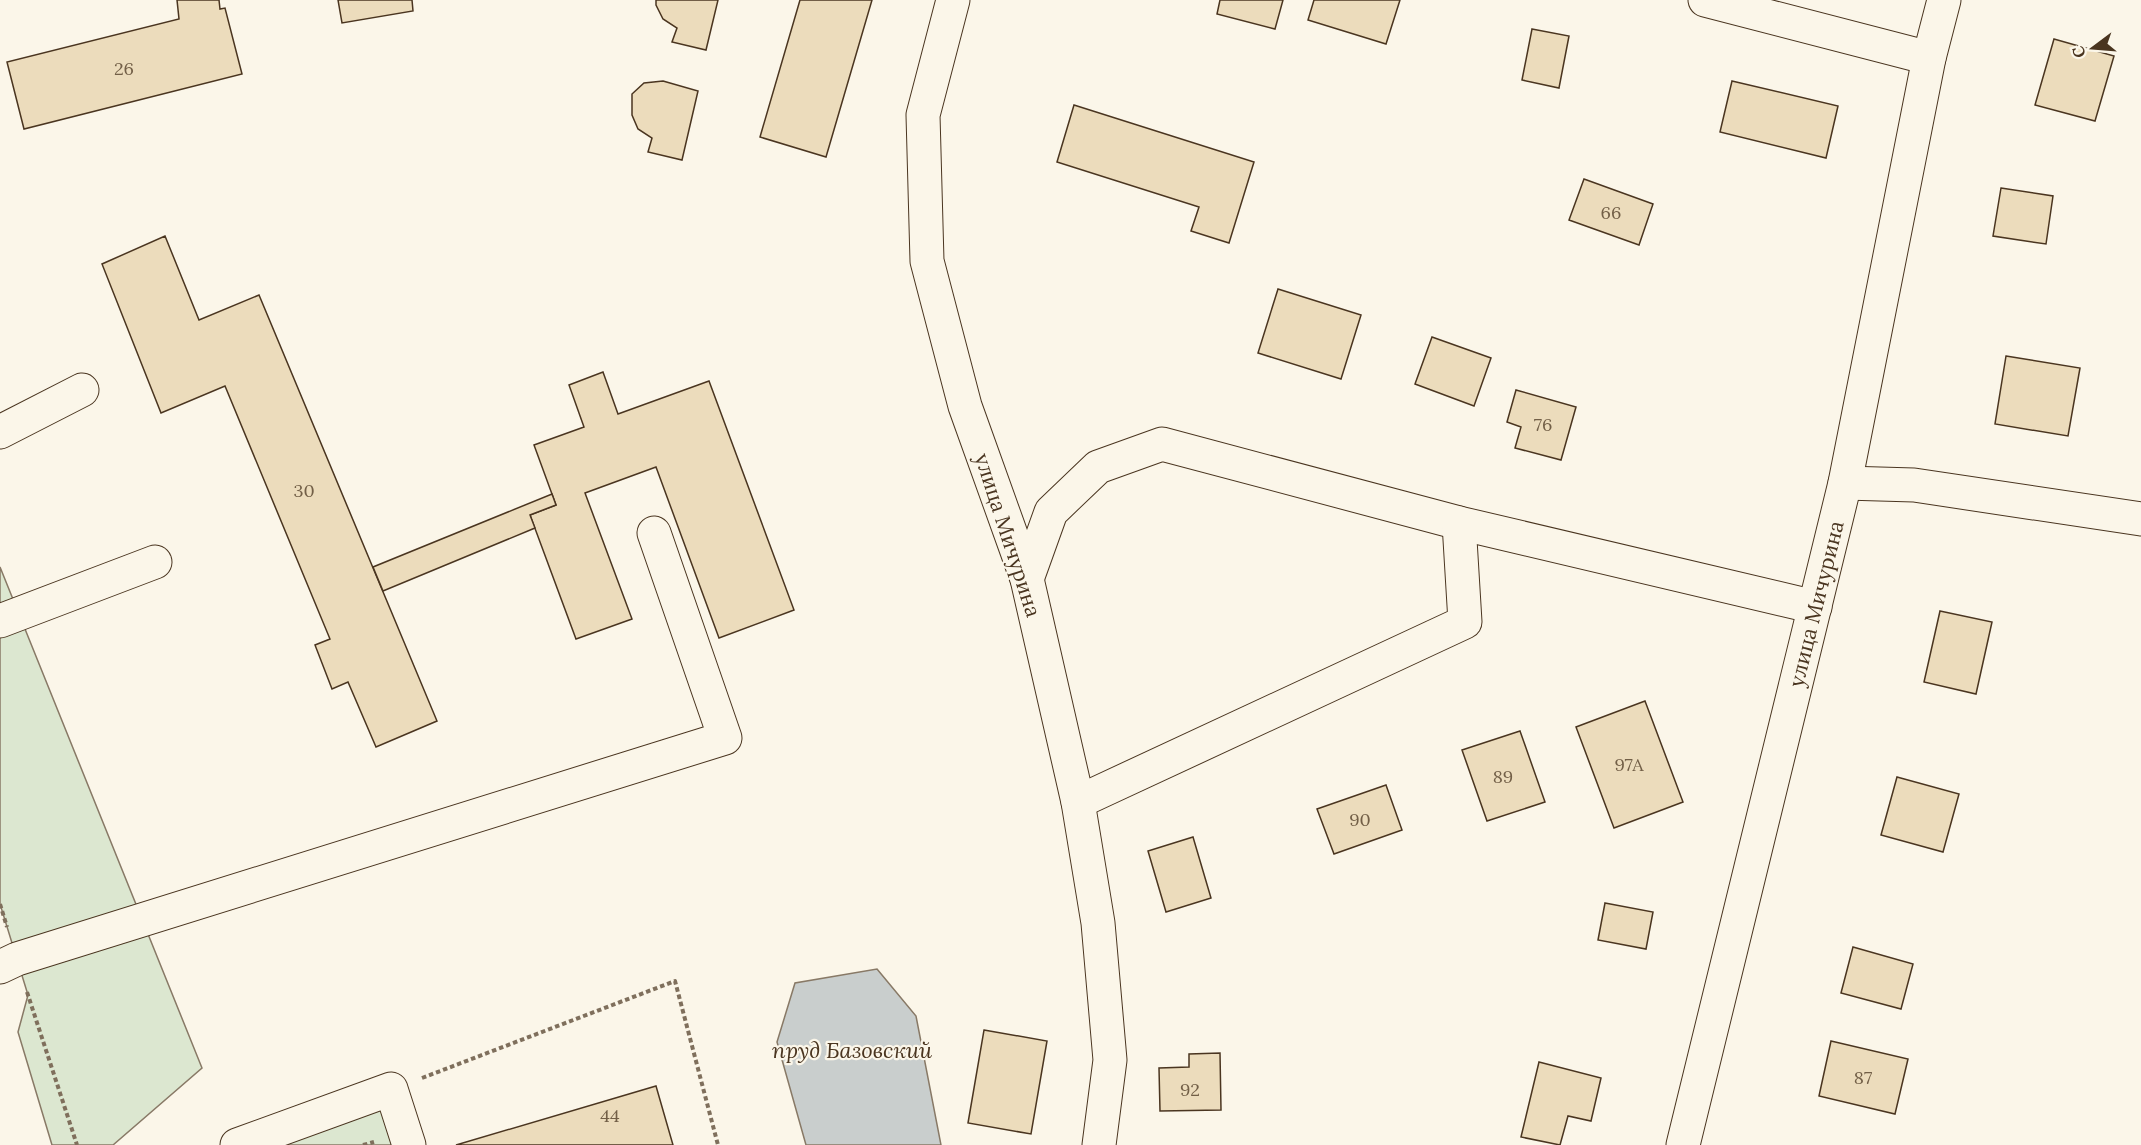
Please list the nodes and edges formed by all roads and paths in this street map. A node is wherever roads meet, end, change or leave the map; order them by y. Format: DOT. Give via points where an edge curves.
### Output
graph roads {
  1 [pos="953,0"];
  2 [pos="1705,0"];
  3 [pos="1944,0"];
  4 [pos="1929,58"];
  5 [pos="82,390"];
  6 [pos="0,432"];
  7 [pos="1845,483"];
  8 [pos="2141,519"];
  9 [pos="1459,523"];
  10 [pos="654,533"];
  11 [pos="155,562"];
  12 [pos="1026,579"];
  13 [pos="1815,607"];
  14 [pos="0,621"];
  15 [pos="1078,802"];
  16 [pos="0,904"];
  17 [pos="8,963"];
  18 [pos="391,1089"];
  19 [pos="77,1145"];
  20 [pos="237,1145"];
  21 [pos="409,1145"];
  22 [pos="718,1145"];
  23 [pos="1099,1145"];
  24 [pos="1683,1145"];
  1 -- 12 [label="street, улица Мичурина" via="923,115 927,261 965,406"];
  2 -- 4 [label="street"];
  3 -- 4 [label="street, улица Мичурина"];
  4 -- 7 [label="street, улица Мичурина"];
  5 -- 6 [label="street"];
  7 -- 8 [label="street" via="1914,485"];
  7 -- 13 [label="street, улица Мичурина"];
  9 -- 12 [label="street" via="1162,444 1098,467 1051,512"];
  9 -- 13 [label="street"];
  9 -- 15 [label="street" via="1465,622"];
  10 -- 17 [label="street" via="724,738"];
  11 -- 14 [label="street"];
  12 -- 15 [label="street, улица Мичурина"];
  13 -- 24 [label="street, улица Мичурина"];
  15 -- 23 [label="street, улица Мичурина" via="1098,923 1110,1060"];
  16 -- 17 [label="path"];
  17 -- 19 [label="path"];
  18 -- 20 [label="street"];
  18 -- 21 [label="street"];
  18 -- 22 [label="path" via="675,981"];
}
